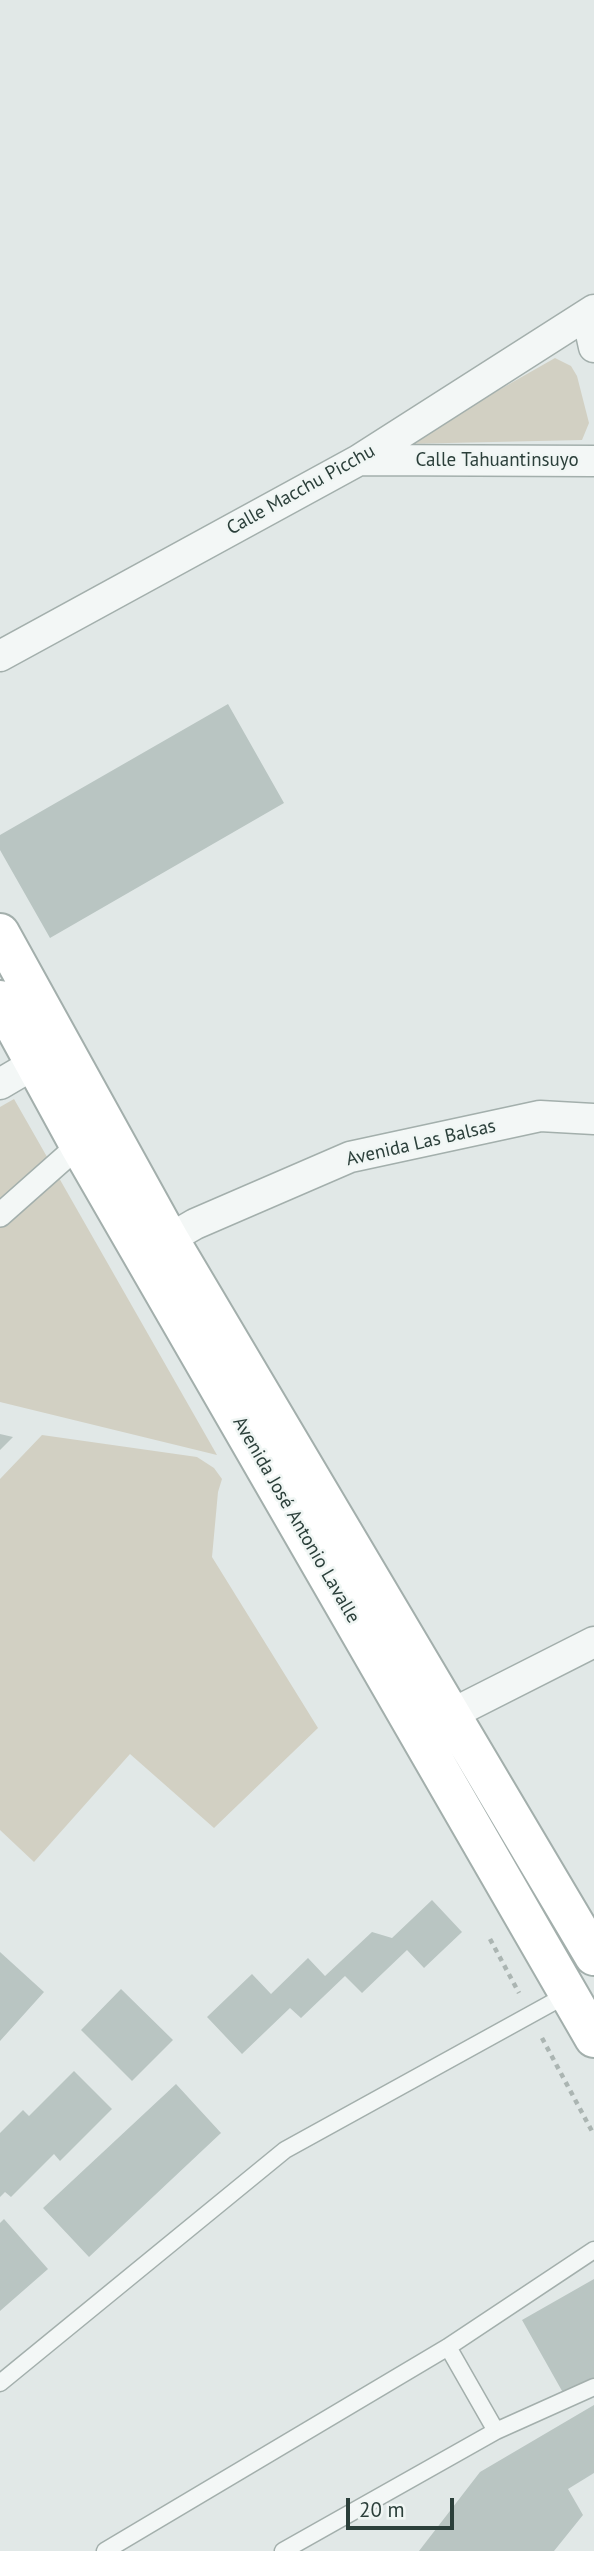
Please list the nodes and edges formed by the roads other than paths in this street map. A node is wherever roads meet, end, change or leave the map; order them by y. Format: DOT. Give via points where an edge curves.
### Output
graph roads {
  1 [pos="590,312"];
  2 [pos="594,346"];
  3 [pos="359,460"];
  4 [pos="594,461"];
  5 [pos="0,656"];
  6 [pos="0,933"];
  7 [pos="0,1000"];
  8 [pos="50,1054"];
  9 [pos="0,1084"];
  10 [pos="594,1119"];
  11 [pos="79,1145"];
  12 [pos="0,1215"];
  13 [pos="156,1247"];
  14 [pos="594,1643"];
  15 [pos="452,1712"];
  16 [pos="417,1732"];
  17 [pos="593,1952"];
  18 [pos="563,1984"];
  19 [pos="594,2038"];
  20 [pos="594,2250"];
  21 [pos="448,2347"];
  22 [pos="0,2383"];
  23 [pos="594,2387"];
  24 [pos="496,2431"];
  25 [pos="105,2551"];
  26 [pos="283,2551"];
  1 -- 2 [label="street"];
  1 -- 3 [label="street, Calle Macchu Picchu"];
  3 -- 4 [label="street, Calle Tahuantinsuyo"];
  3 -- 5 [label="street, Calle Macchu Picchu"];
  6 -- 8 [label="main road, Avenida José Antonio Lavalle"];
  7 -- 8 [label="main road, Avenida José Antonio Lavalle"];
  8 -- 9 [label="street"];
  8 -- 11 [label="main road, Avenida José Antonio Lavalle"];
  8 -- 13 [label="main road, Avenida José Antonio Lavalle"];
  10 -- 13 [label="street, Avenida Las Balsas" via="540,1116 350,1157 195,1224"];
  11 -- 12 [label="street"];
  11 -- 13 [label="main road, Avenida José Antonio Lavalle"];
  13 -- 15 [label="main road, Avenida José Antonio Lavalle"];
  13 -- 16 [label="main road, Avenida José Antonio Lavalle"];
  14 -- 15 [label="street"];
  15 -- 16 [label="street"];
  15 -- 17 [label="main road, Avenida José Antonio Lavalle"];
  16 -- 18 [label="main road, Avenida José Antonio Lavalle"];
  17 -- 18 [label="street"];
  18 -- 19 [label="main road, Avenida José Antonio Lavalle"];
  18 -- 22 [label="lane" via="285,2150"];
  20 -- 21 [label="lane"];
  21 -- 24 [label="lane"];
  21 -- 25 [label="lane"];
  23 -- 24 [label="lane"];
  24 -- 26 [label="lane"];
}
